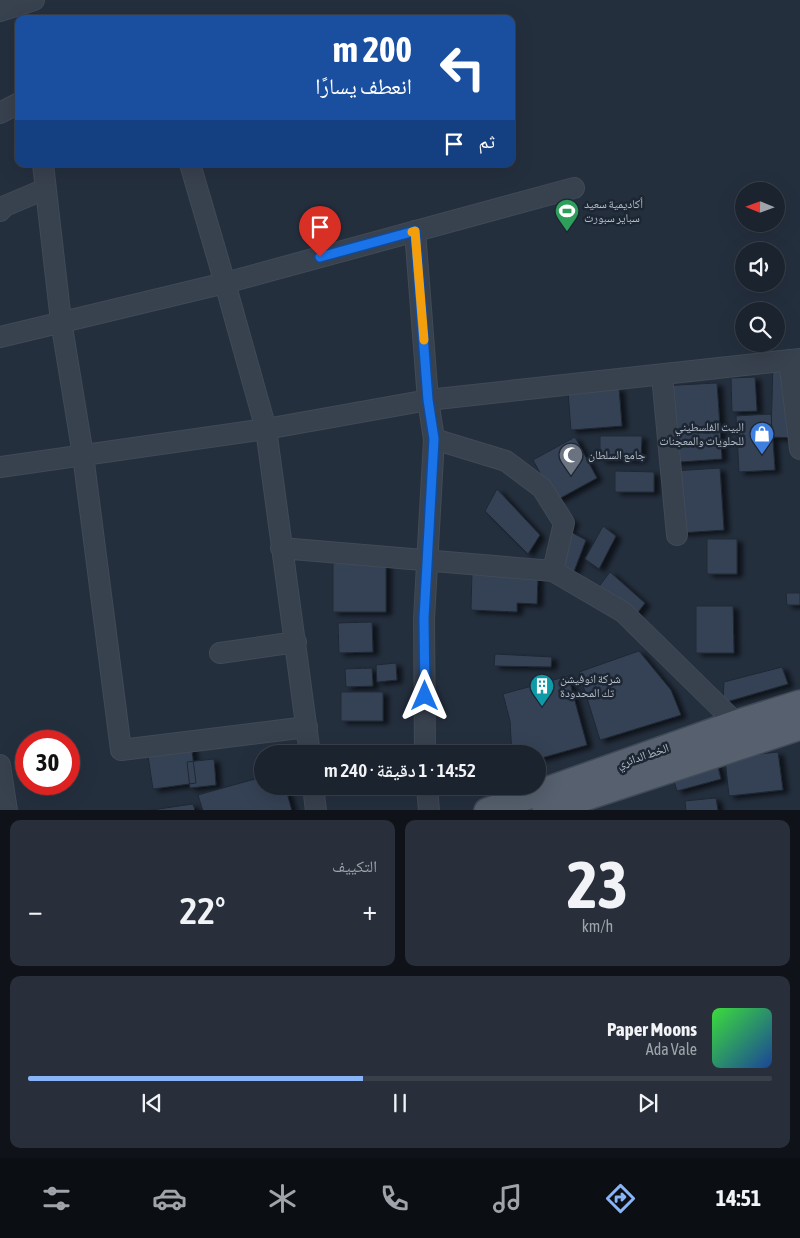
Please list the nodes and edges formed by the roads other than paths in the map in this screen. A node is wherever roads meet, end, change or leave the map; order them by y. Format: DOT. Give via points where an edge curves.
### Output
graph roads {
  1 [pos="26,6"];
  2 [pos="0,10"];
  3 [pos="15,105"];
  4 [pos="0,113"];
  5 [pos="43,167"];
  6 [pos="191,167"];
  7 [pos="574,188"];
  8 [pos="45,189"];
  9 [pos="2,205"];
  10 [pos="415,231"];
  11 [pos="226,283"];
  12 [pos="62,321"];
  13 [pos="0,337"];
  14 [pos="795,360"];
  15 [pos="662,375"];
  16 [pos="428,400"];
  17 [pos="266,429"];
  18 [pos="434,439"];
  19 [pos="800,449"];
  20 [pos="83,455"];
  21 [pos="0,467"];
  22 [pos="677,535"];
  23 [pos="281,548"];
  24 [pos="428,562"];
  25 [pos="554,571"];
  26 [pos="296,642"];
  27 [pos="220,653"];
  28 [pos="800,702"];
  29 [pos="736,723"];
  30 [pos="307,727"];
  31 [pos="798,730"];
  32 [pos="309,745"];
  33 [pos="425,745"];
  34 [pos="0,765"];
  35 [pos="315,795"];
  36 [pos="428,795"];
  37 [pos="7,810"];
  38 [pos="316,810"];
  39 [pos="429,810"];
  40 [pos="487,810"];
  41 [pos="545,810"];
  1 -- 2 [label="street"];
  3 -- 4 [label="street"];
  5 -- 8 [label="street"];
  6 -- 11 [label="street"];
  7 -- 10 [label="street"];
  8 -- 9 [label="street"];
  8 -- 12 [label="street"];
  10 -- 11 [label="street"];
  10 -- 16 [label="street"];
  11 -- 12 [label="street"];
  11 -- 17 [label="street"];
  12 -- 13 [label="street"];
  12 -- 20 [label="street"];
  14 -- 15 [label="street"];
  14 -- 19 [label="street"];
  15 -- 16 [label="street"];
  15 -- 22 [label="street"];
  16 -- 17 [label="street"];
  16 -- 18 [label="street"];
  17 -- 20 [label="street"];
  17 -- 23 [label="street"];
  18 -- 24 [label="street"];
  18 -- 25 [label="street" via="506,462 542,488 564,523"];
  20 -- 21 [label="street"];
  20 -- 30 [label="street" via="121,750"];
  23 -- 24 [label="street"];
  23 -- 26 [label="street"];
  24 -- 25 [label="street"];
  24 -- 33 [label="street" via="424,618"];
  25 -- 29 [label="street" via="623,612"];
  26 -- 27 [label="street"];
  26 -- 30 [label="street"];
  28 -- 29 [label="main road, الخط الدائري"];
  29 -- 40 [label="main road, الخط الدائري"];
  30 -- 32 [label="street"];
  31 -- 41 [label="main road, الخط الدائري"];
  34 -- 37 [label="street"];
  35 -- 38 [label="street"];
  36 -- 39 [label="street"];
}
